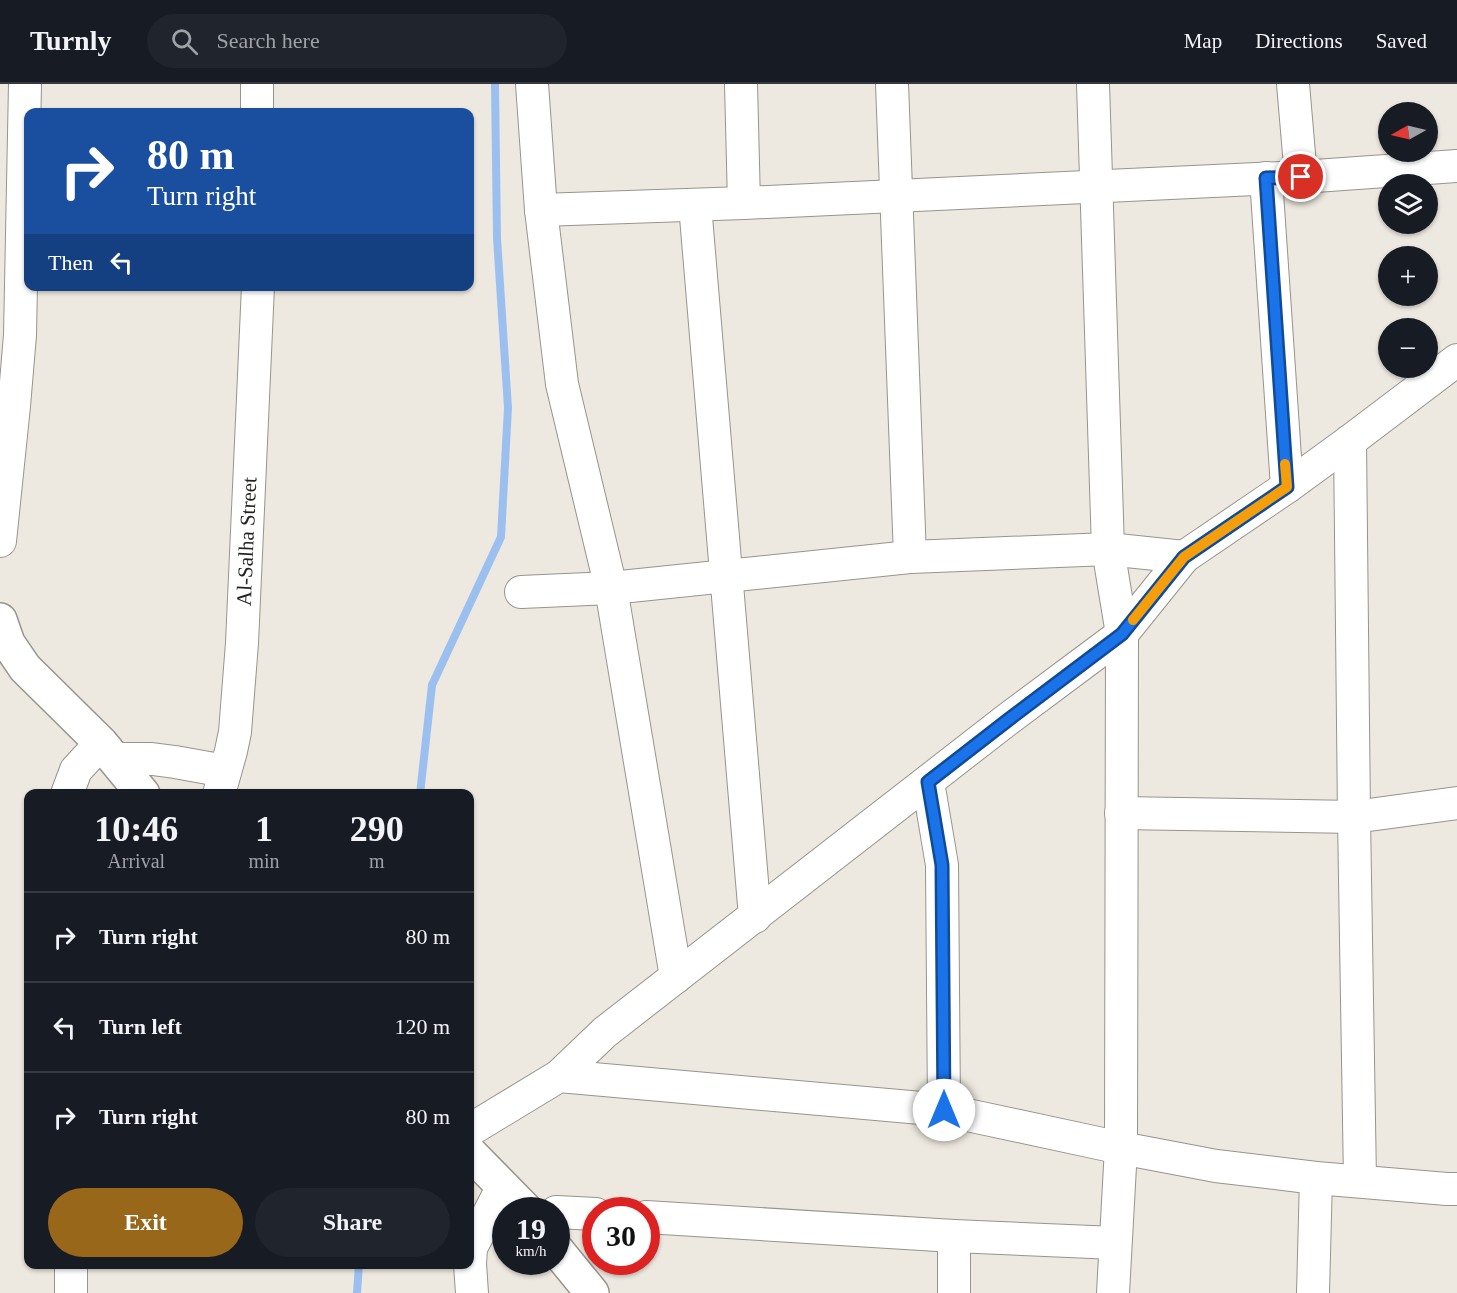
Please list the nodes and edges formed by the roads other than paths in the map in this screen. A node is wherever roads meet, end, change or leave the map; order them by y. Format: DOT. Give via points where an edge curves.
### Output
graph roads {
  1 [pos="25,84"];
  2 [pos="257,84"];
  3 [pos="532,84"];
  4 [pos="741,84"];
  5 [pos="892,84"];
  6 [pos="1093,84"];
  7 [pos="1293,84"];
  8 [pos="25,108"];
  9 [pos="257,108"];
  10 [pos="24,134"];
  11 [pos="1457,166"];
  12 [pos="1301,177"];
  13 [pos="1266,178"];
  14 [pos="1096,186"];
  15 [pos="896,196"];
  16 [pos="744,203"];
  17 [pos="695,205"];
  18 [pos="541,210"];
  19 [pos="258,291"];
  20 [pos="1457,360"];
  21 [pos="1350,441"];
  22 [pos="1287,487"];
  23 [pos="0,541"];
  24 [pos="1108,549"];
  25 [pos="910,557"];
  26 [pos="1184,557"];
  27 [pos="726,575"];
  28 [pos="611,588"];
  29 [pos="521,592"];
  30 [pos="0,620"];
  31 [pos="1122,634"];
  32 [pos="108,751"];
  33 [pos="222,782"];
  34 [pos="928,782"];
  35 [pos="69,789"];
  36 [pos="139,789"];
  37 [pos="1457,803"];
  38 [pos="1121,813"];
  39 [pos="1354,817"];
  40 [pos="755,917"];
  41 [pos="676,977"];
  42 [pos="559,1076"];
  43 [pos="944,1110"];
  44 [pos="474,1128"];
  45 [pos="1121,1148"];
  46 [pos="474,1157"];
  47 [pos="1316,1178"];
  48 [pos="1360,1182"];
  49 [pos="502,1186"];
  50 [pos="1457,1189"];
  51 [pos="513,1197"];
  52 [pos="660,1218"];
  53 [pos="954,1236"];
  54 [pos="474,1242"];
  55 [pos="1115,1243"];
  56 [pos="570,1266"];
  57 [pos="71,1269"];
  58 [pos="471,1269"];
  59 [pos="71,1293"];
  60 [pos="472,1293"];
  61 [pos="592,1293"];
  62 [pos="954,1293"];
  63 [pos="1113,1293"];
  64 [pos="1313,1293"];
  1 -- 8 [label="street"];
  2 -- 9 [label="street"];
  3 -- 18 [label="street"];
  4 -- 16 [label="street"];
  5 -- 15 [label="street"];
  6 -- 14 [label="street"];
  7 -- 12 [label="street"];
  10 -- 23 [label="street" via="20,335"];
  11 -- 12 [label="street"];
  12 -- 13 [label="street"];
  13 -- 14 [label="street"];
  13 -- 22 [label="street"];
  14 -- 15 [label="street"];
  14 -- 24 [label="street"];
  15 -- 16 [label="street"];
  15 -- 25 [label="street"];
  16 -- 17 [label="street"];
  17 -- 18 [label="street"];
  17 -- 27 [label="street"];
  18 -- 28 [label="street" via="562,384"];
  19 -- 33 [label="street, Al-Salha Street" via="242,643 234,732"];
  20 -- 21 [label="street"];
  21 -- 22 [label="street"];
  21 -- 39 [label="street"];
  22 -- 26 [label="street"];
  24 -- 25 [label="street"];
  24 -- 26 [label="street"];
  24 -- 31 [label="street"];
  25 -- 27 [label="street"];
  26 -- 31 [label="street"];
  27 -- 28 [label="street"];
  27 -- 40 [label="street"];
  28 -- 29 [label="street"];
  28 -- 41 [label="street"];
  30 -- 32 [label="street" via="8,642 25,668"];
  31 -- 34 [label="street"];
  31 -- 38 [label="street"];
  32 -- 33 [label="street" via="175,762"];
  32 -- 35 [label="street" via="76,770"];
  32 -- 36 [label="street"];
  34 -- 40 [label="street"];
  34 -- 43 [label="street" via="942,865"];
  37 -- 39 [label="street"];
  38 -- 39 [label="street"];
  38 -- 45 [label="street"];
  39 -- 48 [label="street"];
  40 -- 41 [label="street"];
  41 -- 42 [label="street" via="605,1032"];
  42 -- 43 [label="street"];
  42 -- 44 [label="street"];
  43 -- 45 [label="street"];
  45 -- 47 [label="street" via="1216,1166"];
  45 -- 55 [label="street"];
  46 -- 49 [label="street"];
  47 -- 48 [label="street"];
  47 -- 64 [label="street"];
  48 -- 50 [label="street"];
  49 -- 51 [label="street"];
  49 -- 54 [label="street"];
  52 -- 53 [label="street"];
  53 -- 55 [label="street"];
  53 -- 62 [label="street"];
  55 -- 63 [label="street"];
  56 -- 61 [label="street"];
  57 -- 59 [label="street"];
  58 -- 60 [label="street"];
}
